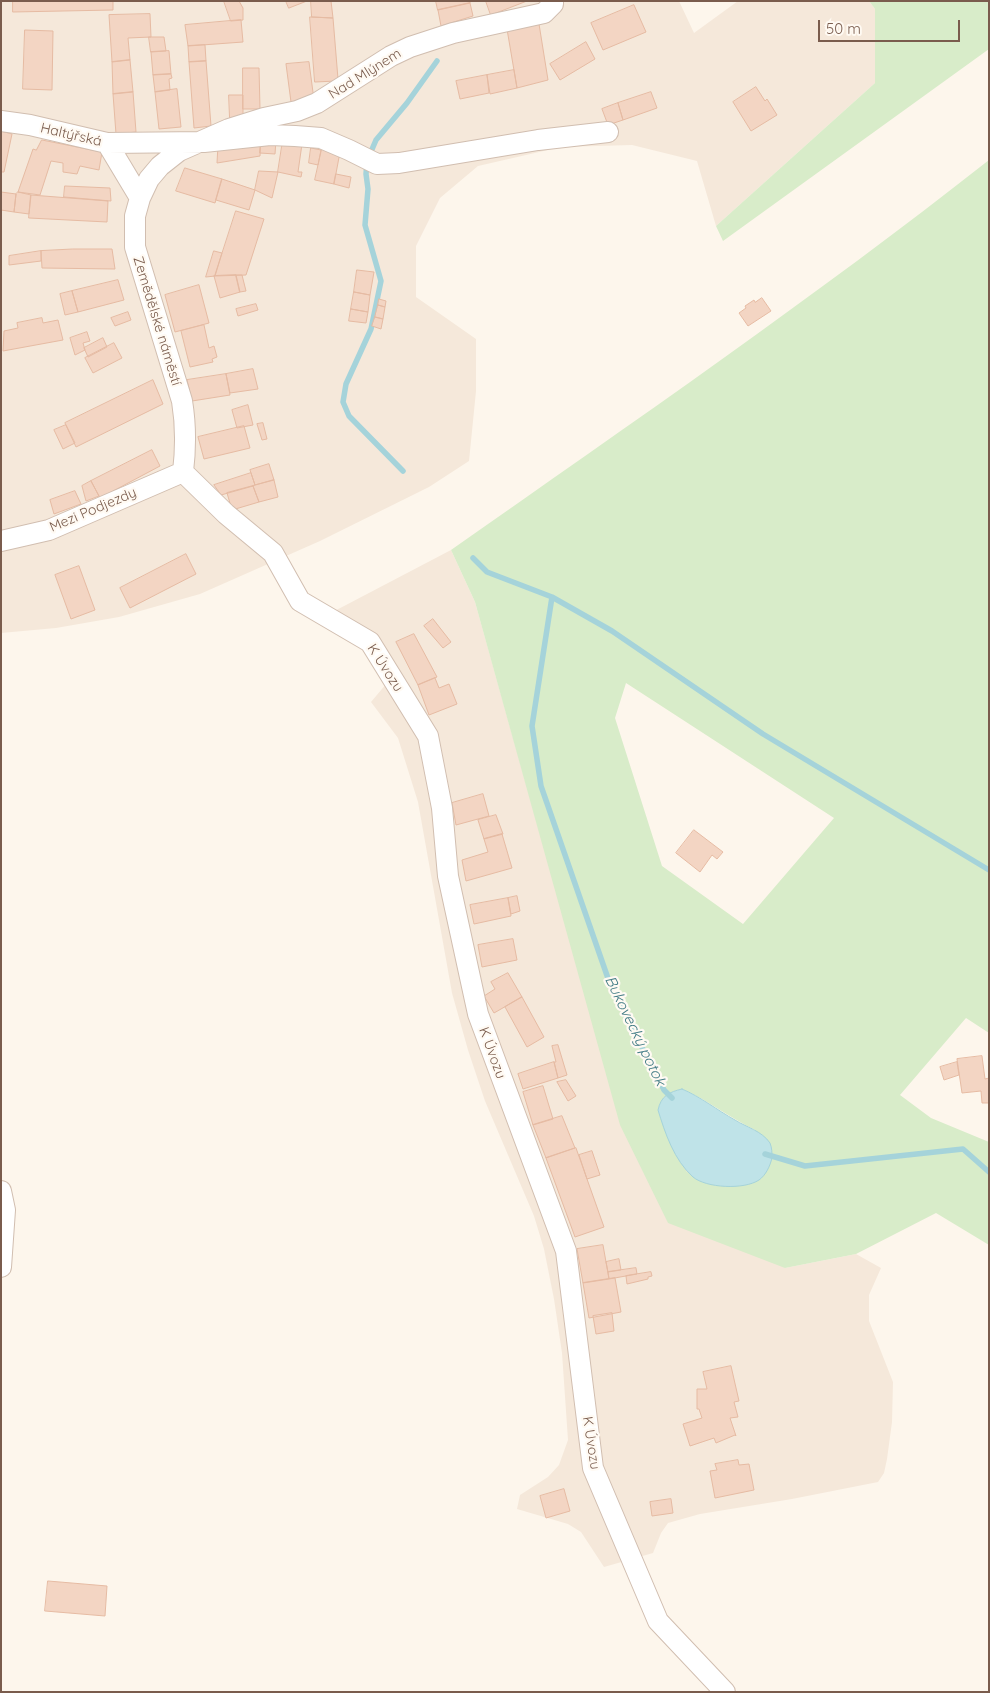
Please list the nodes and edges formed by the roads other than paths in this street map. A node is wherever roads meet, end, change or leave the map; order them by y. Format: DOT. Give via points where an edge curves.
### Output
graph roads {
  1 [pos="553,1"];
  2 [pos="1,121"];
  3 [pos="608,132"];
  4 [pos="204,142"];
  5 [pos="107,143"];
  6 [pos="140,198"];
  7 [pos="183,472"];
  8 [pos="1,541"];
  9 [pos="1,1191"];
  10 [pos="1,1268"];
  11 [pos="725,1692"];
  1 -- 4 [label="street, Nad Mlýnem" via="544,13 410,47 317,103 229,129"];
  2 -- 5 [label="street, Haltýřská"];
  3 -- 4 [label="street" via="377,164 321,138 270,135"];
  4 -- 5 [label="street"];
  4 -- 6 [label="street, Zemědělské náměstí" via="179,152 160,166"];
  5 -- 6 [label="street, Haltýřská"];
  6 -- 7 [label="street, Zemědělské náměstí" via="135,216 135,247 182,401 186,424"];
  7 -- 8 [label="street, Mezi Podjezdy" via="49,530"];
  7 -- 11 [label="street, K Úvozu" via="273,553 300,601 370,642 428,736 442,808 448,876 478,1014 566,1251 593,1468 658,1621"];
  9 -- 10 [label="street" via="5,1210"];
}
